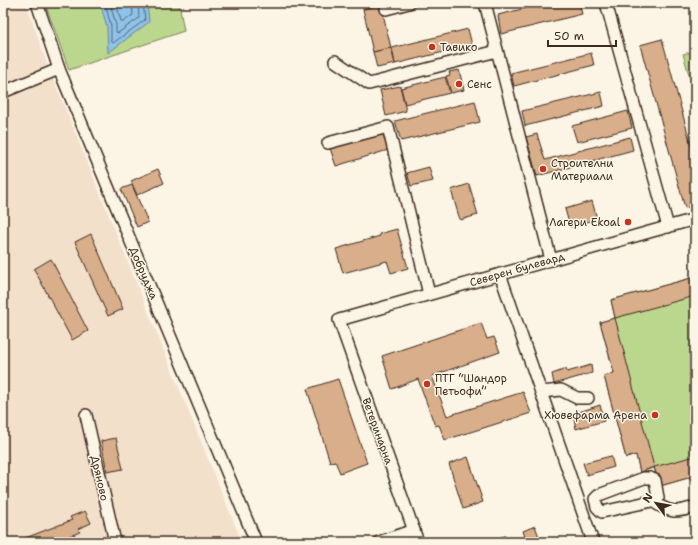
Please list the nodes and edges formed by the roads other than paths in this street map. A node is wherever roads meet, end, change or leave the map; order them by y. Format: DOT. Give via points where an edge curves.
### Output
graph roads {
  1 [pos="37,3"];
  2 [pos="409,3"];
  3 [pos="485,3"];
  4 [pos="606,3"];
  5 [pos="386,9"];
  6 [pos="497,51"];
  7 [pos="335,61"];
  8 [pos="59,69"];
  9 [pos="3,92"];
  10 [pos="328,143"];
  11 [pos="695,219"];
  12 [pos="668,227"];
  13 [pos="551,260"];
  14 [pos="500,274"];
  15 [pos="429,294"];
  16 [pos="339,320"];
  17 [pos="541,392"];
  18 [pos="588,398"];
  19 [pos="86,415"];
  20 [pos="652,501"];
  21 [pos="597,507"];
  22 [pos="695,507"];
  23 [pos="583,513"];
  24 [pos="414,530"];
  25 [pos="115,542"];
  26 [pos="256,542"];
  27 [pos="379,542"];
  28 [pos="418,542"];
  29 [pos="593,542"];
  1 -- 8 [label="street, Добруджа"];
  2 -- 5 [label="street"];
  3 -- 6 [label="street"];
  4 -- 12 [label="street"];
  6 -- 7 [label="street" via="369,84"];
  6 -- 13 [label="street"];
  8 -- 9 [label="street"];
  8 -- 26 [label="street, Добруджа"];
  10 -- 15 [label="street" via="388,127"];
  11 -- 12 [label="street, Северен булевард"];
  12 -- 13 [label="street, Северен булевард"];
  13 -- 14 [label="street, Северен булевард"];
  14 -- 15 [label="street, Северен булевард"];
  14 -- 17 [label="street"];
  15 -- 16 [label="street, Северен булевард"];
  16 -- 24 [label="street, Ветеринарна"];
  17 -- 18 [label="street" via="561,390 577,398"];
  17 -- 23 [label="street"];
  19 -- 25 [label="street, Дряново"];
  20 -- 21 [label="street" via="602,512"];
  20 -- 21 [label="street" via="658,498 654,480 644,478 599,495 595,499"];
  20 -- 22 [label="street" via="664,509 679,512"];
  21 -- 23 [label="street"];
  23 -- 29 [label="street"];
  24 -- 27 [label="street"];
  24 -- 28 [label="street, Ветеринарна"];
}
